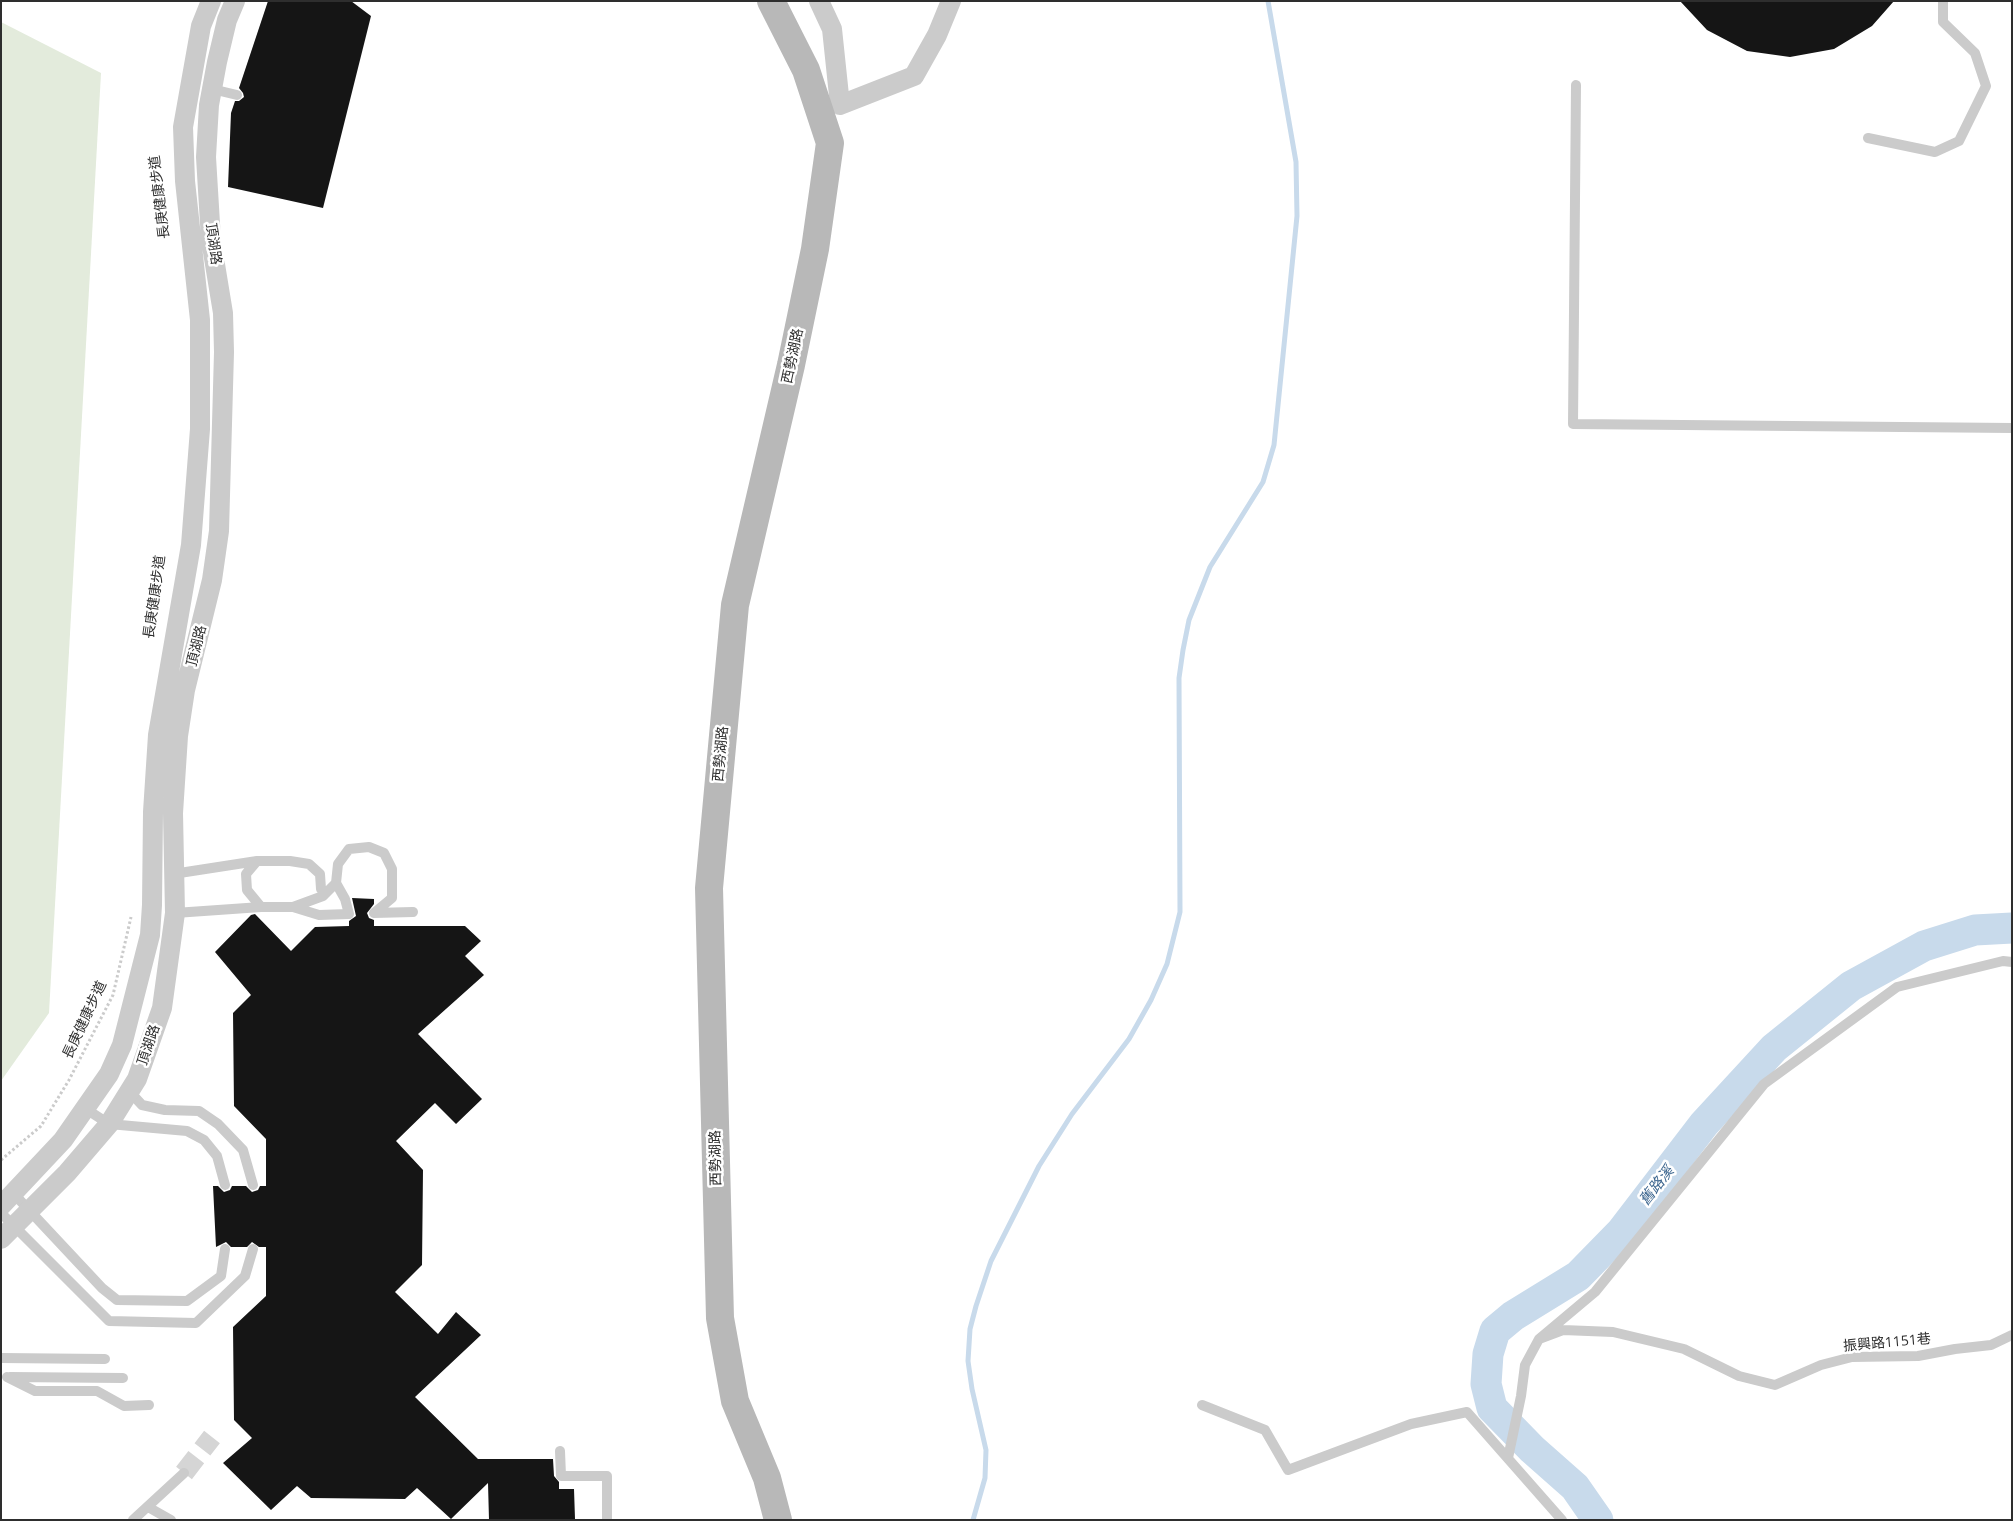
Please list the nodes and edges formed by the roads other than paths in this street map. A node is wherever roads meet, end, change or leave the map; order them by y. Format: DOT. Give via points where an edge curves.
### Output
graph roads {
  1 [pos="211,1"];
  2 [pos="235,1"];
  3 [pos="771,1"];
  4 [pos="818,1"];
  5 [pos="951,1"];
  6 [pos="1943,1"];
  7 [pos="1576,85"];
  8 [pos="212,88"];
  9 [pos="237,95"];
  10 [pos="1868,138"];
  11 [pos="2012,428"];
  12 [pos="257,861"];
  13 [pos="173,874"];
  14 [pos="336,883"];
  15 [pos="321,889"];
  16 [pos="261,907"];
  17 [pos="293,907"];
  18 [pos="413,912"];
  19 [pos="175,913"];
  20 [pos="2012,962"];
  21 [pos="130,1092"];
  22 [pos="86,1109"];
  23 [pos="109,1124"];
  24 [pos="225,1185"];
  25 [pos="253,1185"];
  26 [pos="8,1200"];
  27 [pos="30,1211"];
  28 [pos="6,1226"];
  29 [pos="225,1248"];
  30 [pos="253,1249"];
  31 [pos="2012,1335"];
  32 [pos="1539,1339"];
  33 [pos="1,1358"];
  34 [pos="105,1359"];
  35 [pos="4,1377"];
  36 [pos="123,1378"];
  37 [pos="149,1405"];
  38 [pos="1202,1405"];
  39 [pos="560,1452"];
  40 [pos="1508,1458"];
  41 [pos="184,1473"];
  42 [pos="148,1507"];
  43 [pos="133,1520"];
  44 [pos="171,1520"];
  45 [pos="607,1520"];
  46 [pos="778,1520"];
  47 [pos="1562,1520"];
  1 -- 22 [label="street, 頂湖路" via="201,26 182,127 200,320 200,429 191,545 158,735 150,935 122,1045 109,1074"];
  2 -- 8 [label="street, 頂湖路" via="227,20"];
  3 -- 46 [label="street, 西勢湖路" via="806,70 830,143 815,250 735,605 709,888 720,1318 735,1401 767,1478"];
  4 -- 5 [label="street" via="832,29 840,105 914,76"];
  6 -- 10 [label="lane" via="1943,22 1975,53 1986,86 1959,141 1936,152"];
  7 -- 11 [label="lane" via="1572,424"];
  8 -- 9 [label="lane"];
  8 -- 13 [label="street, 頂湖路" via="206,157 211,240 223,313 224,352 219,531 212,580 185,690 178,736"];
  12 -- 13 [label="lane"];
  12 -- 15 [label="lane" via="310,864 320,874"];
  12 -- 16 [label="lane" via="246,874 247,890"];
  13 -- 19 [label="street, 頂湖路"];
  14 -- 17 [label="lane" via="322,896"];
  14 -- 17 [label="lane" via="349,914 319,915"];
  14 -- 18 [label="lane" via="338,864 349,849 369,847 384,853 392,869 392,898 374,914"];
  16 -- 17 [label="lane"];
  16 -- 19 [label="lane"];
  19 -- 21 [label="street, 頂湖路" via="162,1008"];
  20 -- 32 [label="lane" via="2003,961 1897,987 1764,1084 1595,1292"];
  21 -- 23 [label="street, 頂湖路"];
  21 -- 25 [label="lane" via="142,1105 165,1110 199,1111 218,1124 242,1150"];
  22 -- 23 [label="lane"];
  22 -- 26 [label="street, 頂湖路" via="42,1166"];
  23 -- 24 [label="lane" via="187,1131 204,1140 217,1156"];
  23 -- 27 [label="street, 頂湖路"];
  26 -- 27 [label="lane"];
  27 -- 28 [label="street, 頂湖路"];
  27 -- 29 [label="lane" via="117,1300 187,1301 221,1276"];
  28 -- 30 [label="lane" via="109,1321 196,1324 245,1276"];
  31 -- 32 [label="lane, 振興路1151巷" via="1991,1345 1918,1356 1852,1357 1821,1365 1775,1385 1739,1376 1684,1349 1613,1332 1564,1330"];
  32 -- 40 [label="lane" via="1525,1365"];
  33 -- 34 [label="lane"];
  35 -- 36 [label="lane"];
  35 -- 37 [label="lane" via="35,1391 98,1391 124,1406"];
  38 -- 40 [label="lane" via="1265,1430 1288,1470 1411,1424 1466,1412"];
  39 -- 45 [label="lane" via="560,1476 607,1476"];
  40 -- 47 [label="lane"];
  41 -- 42 [label="lane"];
  42 -- 43 [label="lane"];
  42 -- 44 [label="lane"];
}
